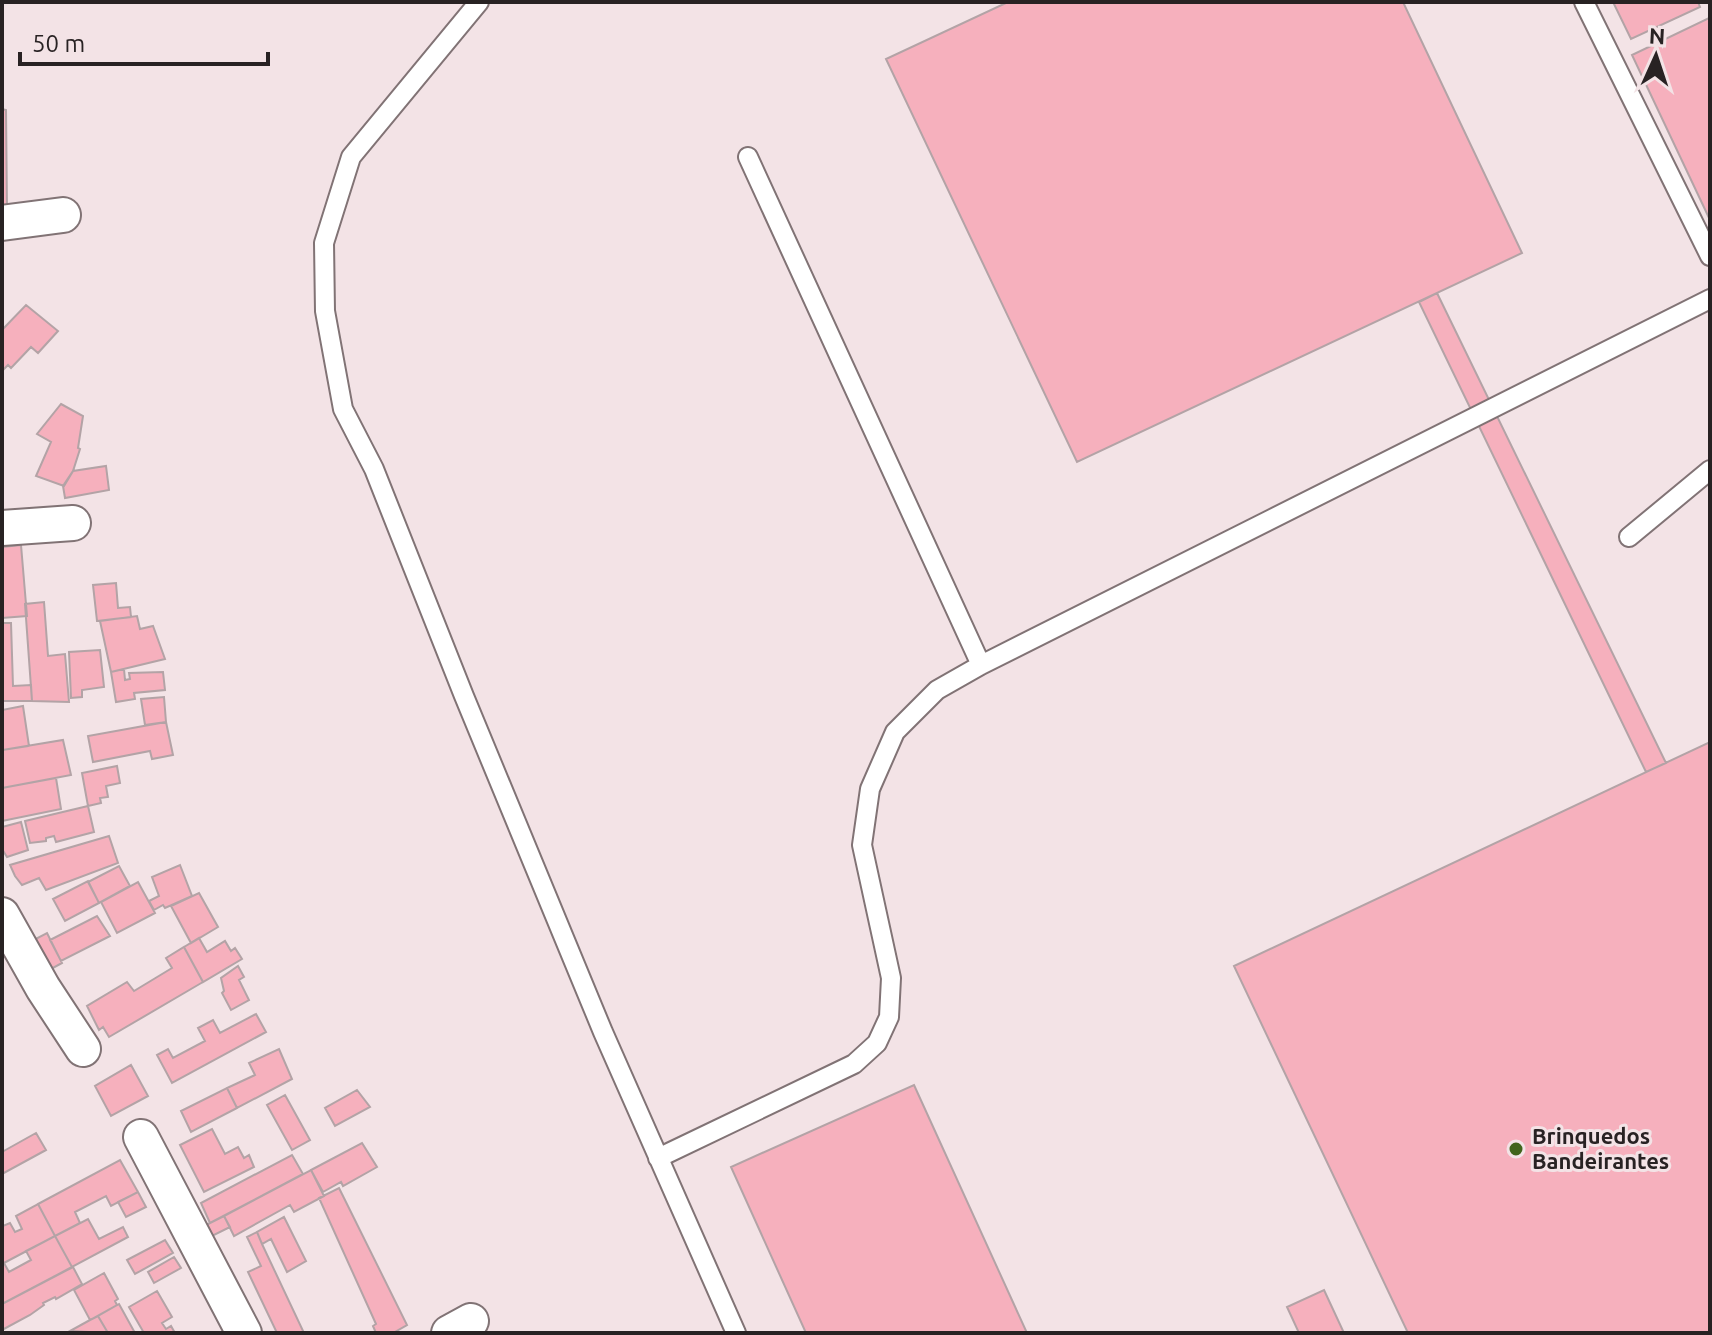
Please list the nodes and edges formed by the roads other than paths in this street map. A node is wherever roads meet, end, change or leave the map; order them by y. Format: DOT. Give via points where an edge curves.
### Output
graph roads {
  1 [pos="479,2"];
  2 [pos="1584,2"];
  3 [pos="748,157"];
  4 [pos="63,215"];
  5 [pos="2,223"];
  6 [pos="1710,256"];
  7 [pos="1710,299"];
  8 [pos="1710,470"];
  9 [pos="73,523"];
  10 [pos="2,528"];
  11 [pos="1629,537"];
  12 [pos="981,665"];
  13 [pos="2,915"];
  14 [pos="83,1049"];
  15 [pos="141,1137"];
  16 [pos="658,1158"];
  17 [pos="244,1333"];
  18 [pos="736,1333"];
  1 -- 16 [label="lane" via="351,157 324,243 325,311 343,409 374,469"];
  2 -- 6 [label="lane"];
  3 -- 12 [label="lane"];
  4 -- 5 [label="street"];
  7 -- 12 [label="lane"];
  8 -- 11 [label="lane"];
  9 -- 10 [label="street"];
  12 -- 16 [label="lane" via="937,690 895,732 870,789 862,845 891,978 889,1017 877,1043 854,1064"];
  13 -- 14 [label="street"];
  15 -- 17 [label="street"];
  16 -- 18 [label="lane"];
}
